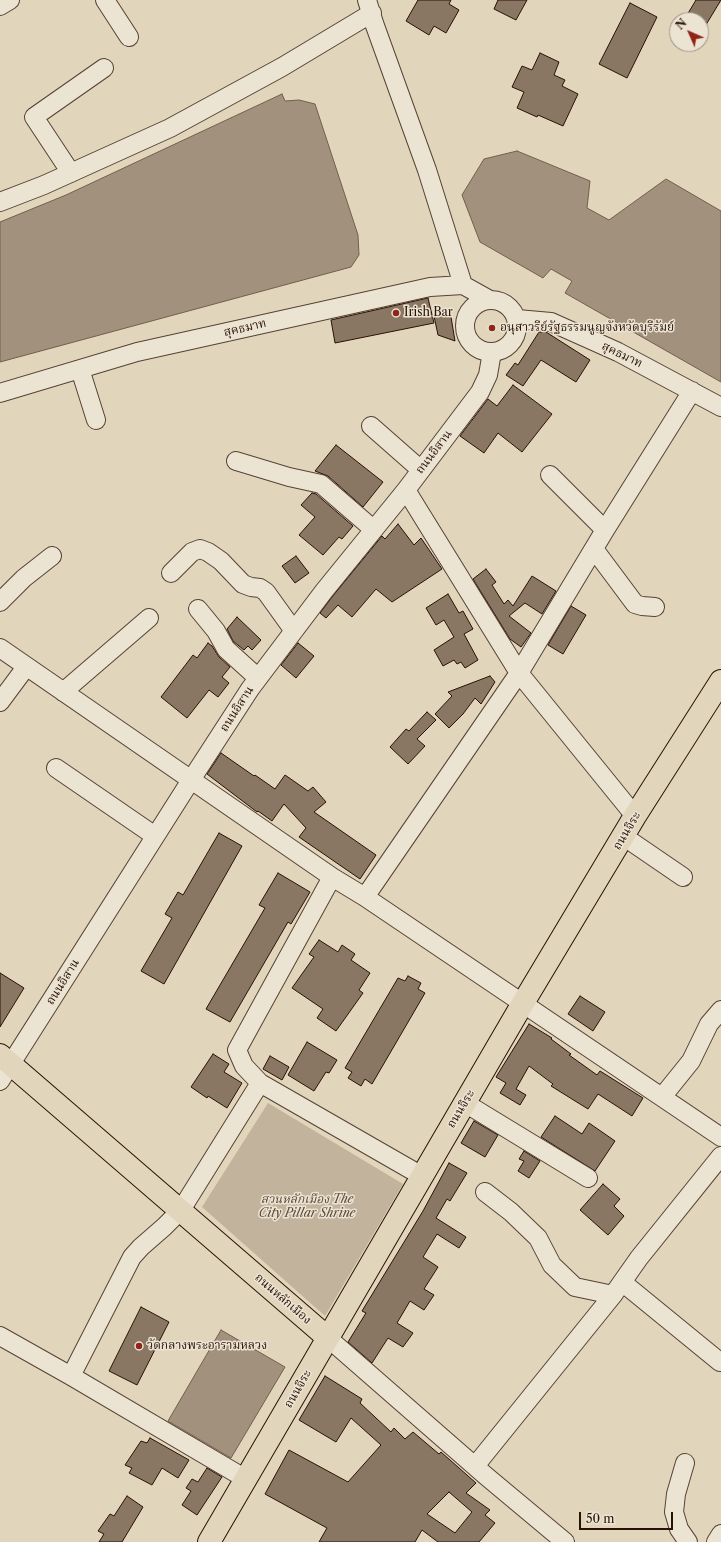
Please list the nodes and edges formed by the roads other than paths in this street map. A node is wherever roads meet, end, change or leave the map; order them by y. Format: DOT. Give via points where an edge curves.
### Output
graph roads {
  1 [pos="10,0"];
  2 [pos="105,0"];
  3 [pos="0,6"];
  4 [pos="369,6"];
  5 [pos="129,37"];
  6 [pos="104,68"];
  7 [pos="71,173"];
  8 [pos="0,202"];
  9 [pos="463,285"];
  10 [pos="490,300"];
  11 [pos="517,319"];
  12 [pos="492,352"];
  13 [pos="80,369"];
  14 [pos="692,391"];
  15 [pos="0,393"];
  16 [pos="721,407"];
  17 [pos="96,420"];
  18 [pos="371,426"];
  19 [pos="236,461"];
  20 [pos="421,470"];
  21 [pos="550,475"];
  22 [pos="406,490"];
  23 [pos="373,529"];
  24 [pos="605,530"];
  25 [pos="594,549"];
  26 [pos="52,556"];
  27 [pos="171,573"];
  28 [pos="0,602"];
  29 [pos="655,607"];
  30 [pos="198,609"];
  31 [pos="149,618"];
  32 [pos="294,631"];
  33 [pos="0,648"];
  34 [pos="26,667"];
  35 [pos="520,673"];
  36 [pos="258,678"];
  37 [pos="721,681"];
  38 [pos="63,692"];
  39 [pos="0,702"];
  40 [pos="56,768"];
  41 [pos="191,780"];
  42 [pos="635,816"];
  43 [pos="155,836"];
  44 [pos="624,836"];
  45 [pos="332,877"];
  46 [pos="683,877"];
  47 [pos="365,897"];
  48 [pos="523,1003"];
  49 [pos="721,1010"];
  50 [pos="3,1067"];
  51 [pos="260,1083"];
  52 [pos="662,1097"];
  53 [pos="465,1103"];
  54 [pos="721,1137"];
  55 [pos="721,1156"];
  56 [pos="422,1176"];
  57 [pos="588,1178"];
  58 [pos="485,1192"];
  59 [pos="181,1210"];
  60 [pos="617,1288"];
  61 [pos="0,1336"];
  62 [pos="328,1338"];
  63 [pos="720,1362"];
  64 [pos="71,1376"];
  65 [pos="685,1463"];
  66 [pos="475,1466"];
  67 [pos="246,1480"];
  68 [pos="721,1534"];
  69 [pos="209,1542"];
  70 [pos="565,1542"];
  71 [pos="688,1542"];
  72 [pos="716,1542"];
  1 -- 3 [label="street"];
  2 -- 5 [label="street"];
  4 -- 7 [label="street" via="282,68 170,128"];
  4 -- 9 [label="street" via="427,170"];
  6 -- 7 [label="street" via="34,117"];
  7 -- 8 [label="street"];
  9 -- 10 [label="street"];
  9 -- 13 [label="street, สุคธมาท" via="430,287 137,352"];
  10 -- 11 [label="street" via="507,305"];
  10 -- 12 [label="street" via="474,307 469,314 465,330 473,345 480,350"];
  11 -- 12 [label="street" via="518,328 511,344"];
  11 -- 14 [label="street, สุคธมาท" via="551,322 618,352"];
  12 -- 20 [label="street, ถนนอิสาน" via="488,375 480,392"];
  13 -- 15 [label="street, สุคธมาท"];
  13 -- 17 [label="street"];
  14 -- 16 [label="street, สุคธมาท"];
  14 -- 24 [label="street"];
  18 -- 20 [label="street"];
  19 -- 23 [label="street" via="321,484"];
  20 -- 22 [label="street, ถนนอิสาน"];
  21 -- 24 [label="street"];
  22 -- 23 [label="street, ถนนอิสาน"];
  22 -- 35 [label="street"];
  23 -- 32 [label="street, ถนนอิสาน"];
  24 -- 25 [label="street"];
  25 -- 29 [label="street" via="635,604"];
  25 -- 35 [label="street"];
  26 -- 28 [label="street" via="24,578"];
  27 -- 32 [label="street" via="192,552 200,549 208,552 221,561 243,584 266,592"];
  30 -- 36 [label="street" via="216,631 226,649"];
  31 -- 38 [label="street"];
  32 -- 36 [label="street, ถนนอิสาน"];
  33 -- 34 [label="street"];
  34 -- 38 [label="street"];
  34 -- 39 [label="street"];
  35 -- 42 [label="street"];
  35 -- 47 [label="street"];
  36 -- 41 [label="street, ถนนอิสาน"];
  37 -- 42 [label="main road, ถนนจิระ"];
  38 -- 41 [label="street"];
  40 -- 43 [label="street"];
  41 -- 43 [label="street, ถนนอิสาน"];
  41 -- 45 [label="street"];
  42 -- 44 [label="main road, ถนนจิระ"];
  43 -- 50 [label="street, ถนนอิสาน"];
  44 -- 46 [label="street"];
  44 -- 48 [label="main road, ถนนจิระ"];
  45 -- 47 [label="street"];
  45 -- 51 [label="street" via="237,1050 244,1066"];
  47 -- 48 [label="street"];
  48 -- 52 [label="street"];
  48 -- 53 [label="main road, ถนนจิระ"];
  49 -- 52 [label="street" via="709,1024 691,1061"];
  50 -- 59 [label="main road, ถนนหลักเมือง"];
  51 -- 56 [label="street"];
  51 -- 59 [label="street"];
  52 -- 54 [label="street"];
  53 -- 56 [label="main road, ถนนจิระ"];
  53 -- 57 [label="street"];
  55 -- 60 [label="street"];
  56 -- 62 [label="main road, ถนนจิระ"];
  58 -- 60 [label="street" via="538,1238 552,1265 575,1287"];
  59 -- 62 [label="main road, ถนนหลักเมือง"];
  59 -- 64 [label="street" via="132,1257"];
  60 -- 63 [label="street"];
  60 -- 66 [label="street"];
  61 -- 64 [label="street"];
  62 -- 66 [label="street, ถนนหลักเมือง"];
  62 -- 67 [label="main road, ถนนจิระ"];
  64 -- 67 [label="street"];
  65 -- 71 [label="street" via="674,1512 679,1529"];
  66 -- 70 [label="street, ถนนหลักเมือง"];
  67 -- 69 [label="main road, ถนนจิระ"];
  68 -- 72 [label="street"];
}
